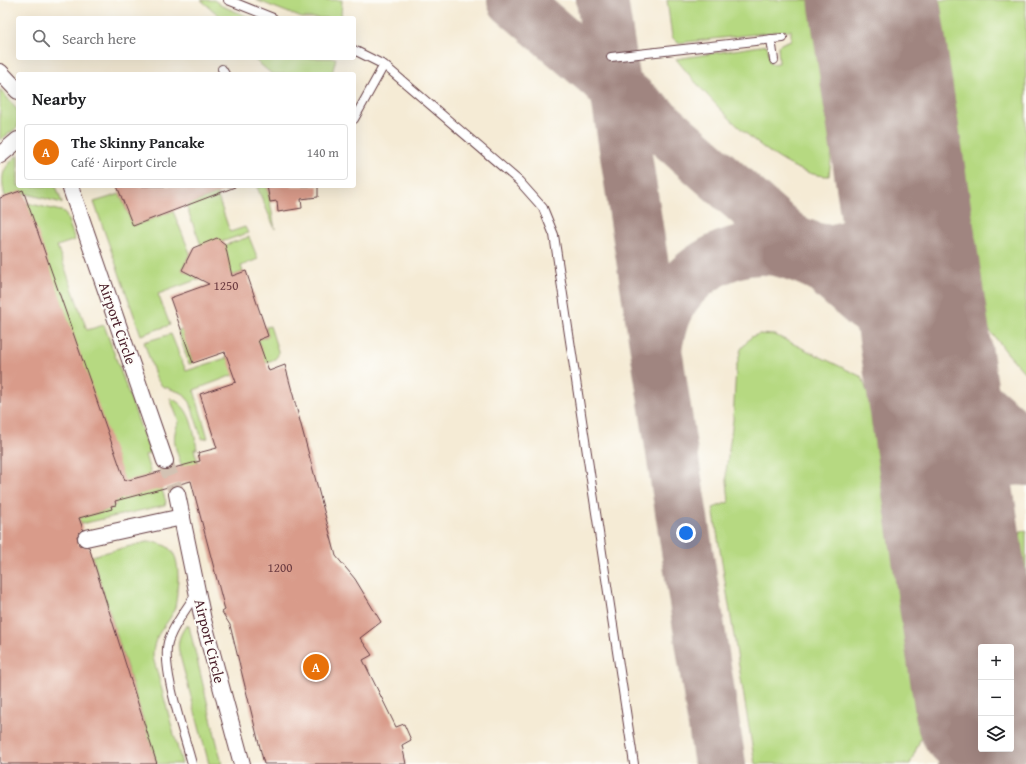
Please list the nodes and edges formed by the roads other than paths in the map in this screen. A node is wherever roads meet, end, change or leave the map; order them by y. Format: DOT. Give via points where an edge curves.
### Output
graph roads {
  1 [pos="228,0"];
  2 [pos="268,16"];
  3 [pos="783,38"];
  4 [pos="771,39"];
  5 [pos="356,51"];
  6 [pos="611,57"];
  7 [pos="774,60"];
  8 [pos="384,65"];
  9 [pos="0,72"];
  10 [pos="16,89"];
  11 [pos="356,115"];
  12 [pos="16,142"];
  13 [pos="0,155"];
  14 [pos="71,188"];
  15 [pos="165,461"];
  16 [pos="177,494"];
  17 [pos="182,517"];
  18 [pos="86,538"];
  19 [pos="197,593"];
  20 [pos="192,764"];
  21 [pos="242,764"];
  22 [pos="634,764"];
  1 -- 2 [label="lane"];
  3 -- 4 [label="lane"];
  4 -- 6 [label="lane"];
  4 -- 7 [label="lane"];
  5 -- 8 [label="lane"];
  8 -- 11 [label="lane"];
  8 -- 22 [label="lane" via="519,181 544,208 554,235"];
  9 -- 10 [label="street"];
  12 -- 13 [label="street"];
  14 -- 15 [label="street, Airport Circle"];
  16 -- 17 [label="street, Airport Circle"];
  17 -- 18 [label="street"];
  17 -- 19 [label="street, Airport Circle"];
  19 -- 20 [label="lane" via="169,638 166,649 167,670"];
  19 -- 21 [label="street, Airport Circle"];
}
